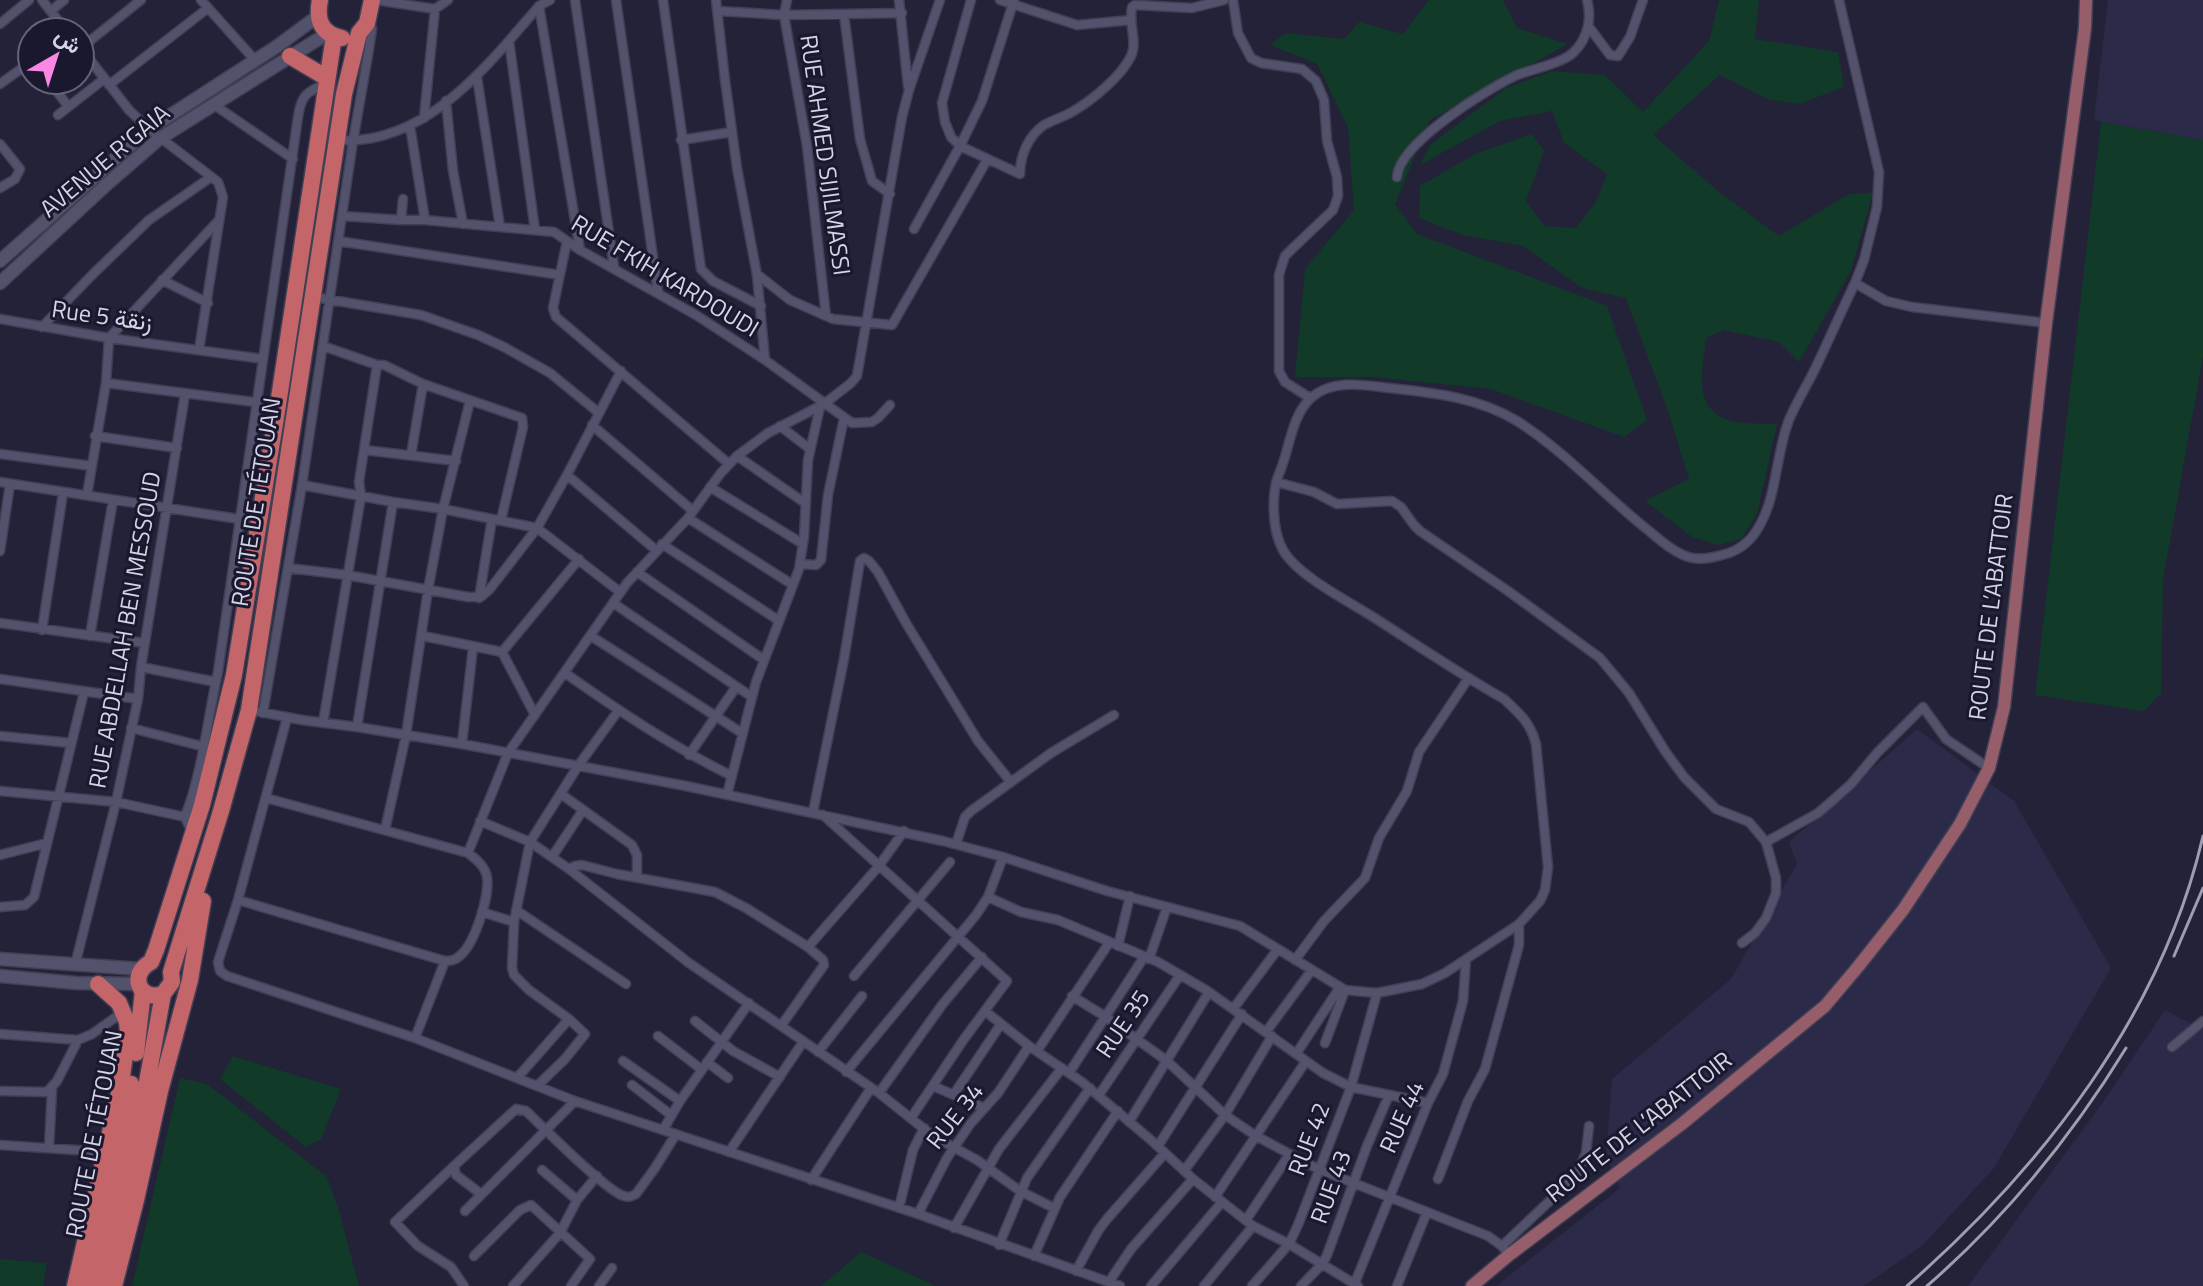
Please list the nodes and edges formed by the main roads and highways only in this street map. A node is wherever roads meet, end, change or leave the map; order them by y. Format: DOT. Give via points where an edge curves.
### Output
graph roads {
  1 [pos="2086,0"];
  2 [pos="372,5"];
  3 [pos="319,8"];
  4 [pos="359,33"];
  5 [pos="331,35"];
  6 [pos="290,56"];
  7 [pos="327,81"];
  8 [pos="214,833"];
  9 [pos="171,972"];
  10 [pos="144,976"];
  11 [pos="98,984"];
  12 [pos="163,994"];
  13 [pos="173,1043"];
  14 [pos="136,1053"];
  15 [pos="121,1084"];
  16 [pos="145,1094"];
  17 [pos="75,1286"];
  18 [pos="88,1286"];
  19 [pos="102,1286"];
  20 [pos="114,1286"];
  21 [pos="1472,1286"];
  1 -- 21 [label="main road, ROUTE DE L’ABATTOIR" via="2004,707 1989,768 1960,824 1903,910 1825,1006 1683,1123 1506,1250"];
  2 -- 4 [label="highway, ROUTE DE TÉTOUAN"];
  3 -- 5 [label="highway" via="320,22"];
  4 -- 5 [label="highway" via="347,38"];
  4 -- 8 [label="highway, ROUTE DE TÉTOUAN" via="344,94 345,141 322,298 252,679 256,712"];
  5 -- 7 [label="highway, ROUTE DE TÉTOUAN"];
  6 -- 7 [label="highway"];
  7 -- 10 [label="highway, ROUTE DE TÉTOUAN" via="278,405 249,521 234,675 193,834"];
  8 -- 9 [label="highway, ROUTE DE TÉTOUAN"];
  8 -- 13 [label="highway" via="190,980"];
  9 -- 10 [label="highway" via="163,963"];
  9 -- 12 [label="highway, ROUTE DE TÉTOUAN" via="170,987"];
  10 -- 12 [label="highway" via="155,996"];
  10 -- 14 [label="highway, ROUTE DE TÉTOUAN"];
  11 -- 15 [label="highway" via="123,1011 128,1032"];
  12 -- 16 [label="highway, ROUTE DE TÉTOUAN"];
  13 -- 16 [label="highway"];
  13 -- 20 [label="highway"];
  14 -- 15 [label="highway"];
  14 -- 18 [label="highway, ROUTE DE TÉTOUAN" via="111,1197"];
  15 -- 17 [label="highway"];
  16 -- 19 [label="highway, ROUTE DE TÉTOUAN"];
}
